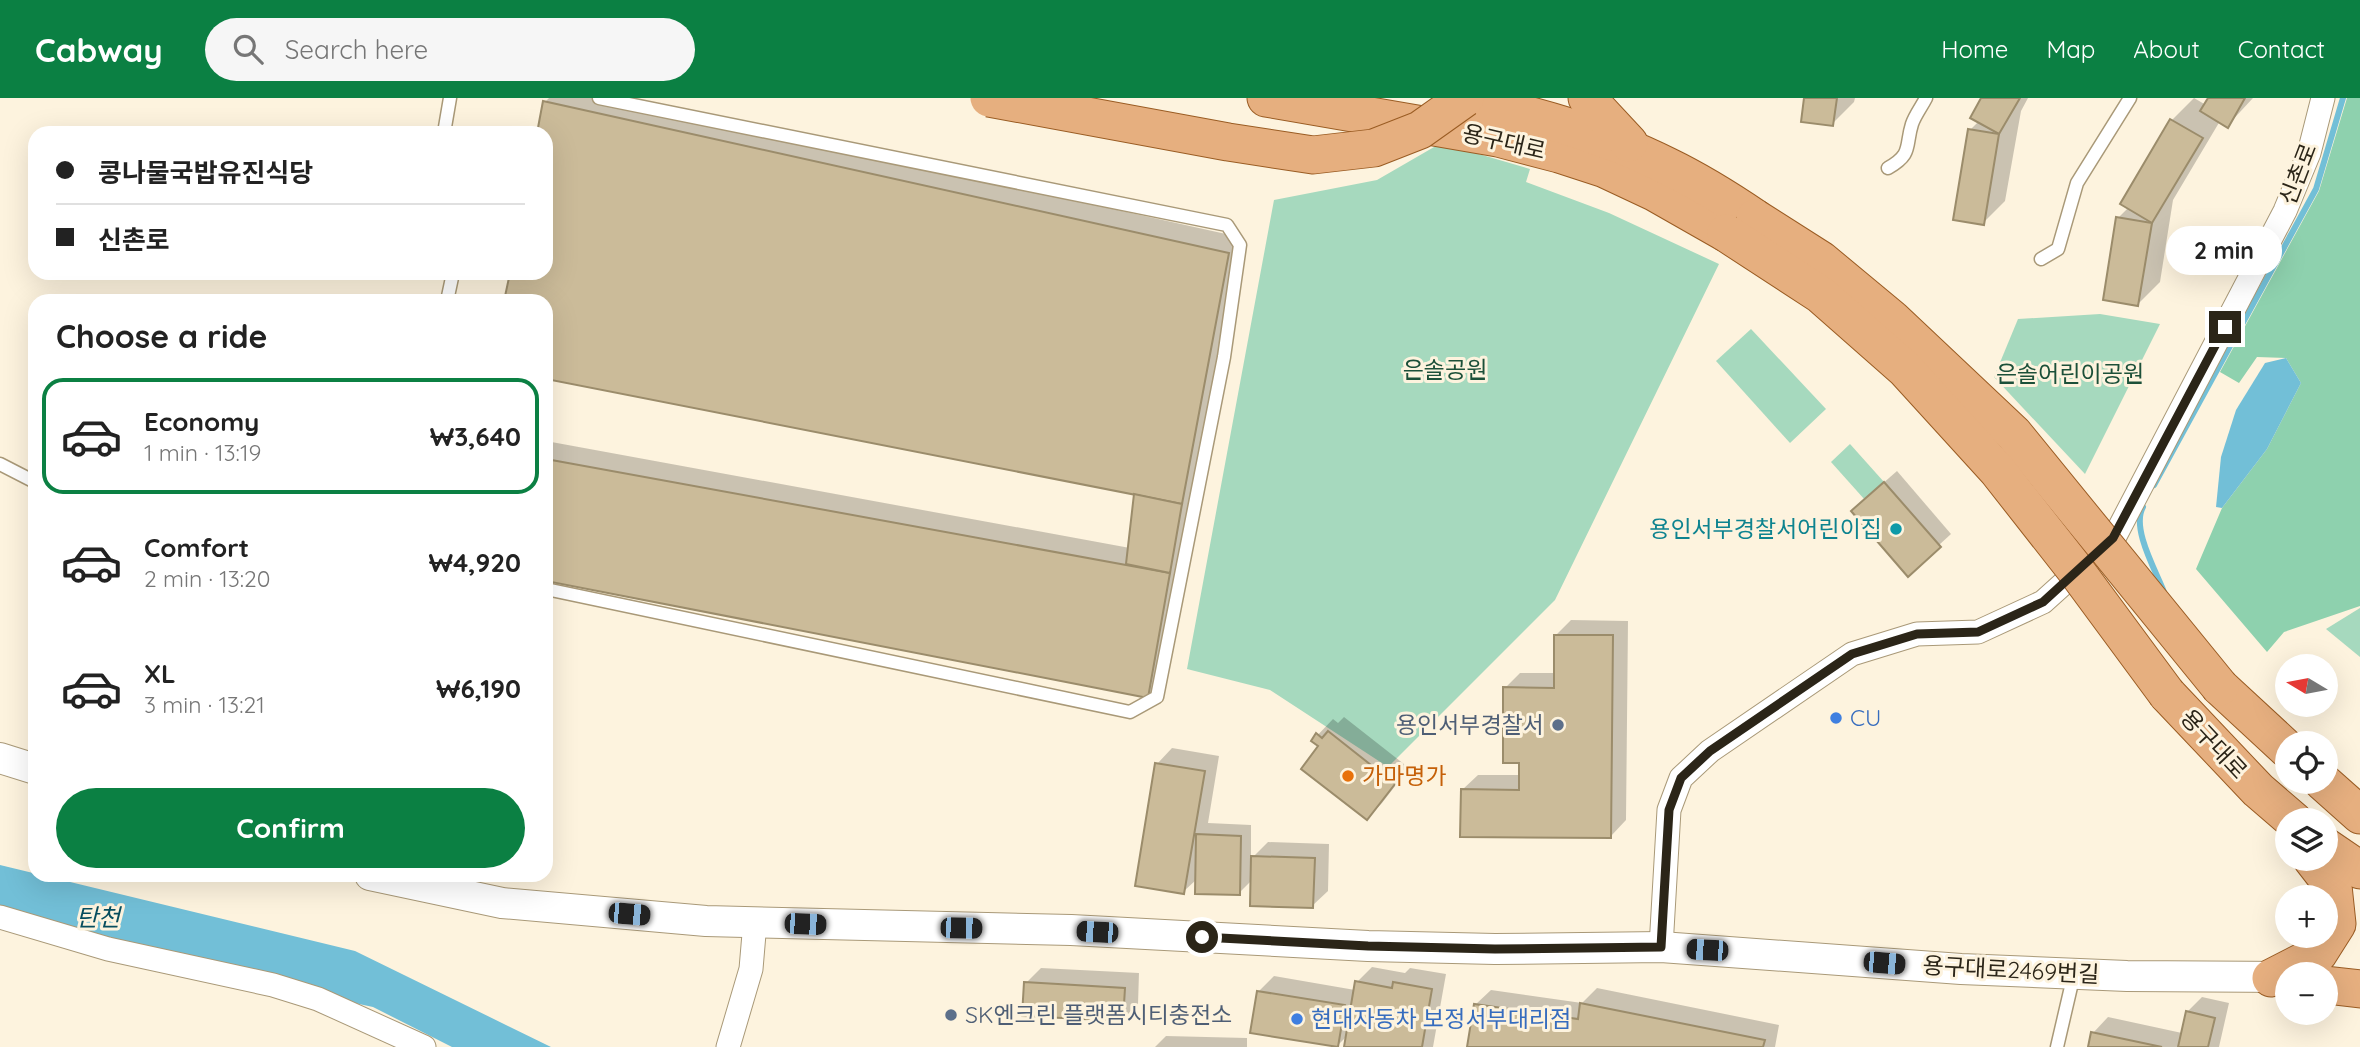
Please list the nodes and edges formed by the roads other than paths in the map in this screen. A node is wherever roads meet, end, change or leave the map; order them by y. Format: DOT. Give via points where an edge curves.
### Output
graph roads {
  1 [pos="450,98"];
  2 [pos="598,98"];
  3 [pos="989,98"];
  4 [pos="1266,98"];
  5 [pos="1458,98"];
  6 [pos="1465,98"];
  7 [pos="1587,98"];
  8 [pos="1926,98"];
  9 [pos="2130,98"];
  10 [pos="2323,98"];
  11 [pos="1426,111"];
  12 [pos="445,126"];
  13 [pos="1541,149"];
  14 [pos="1652,159"];
  15 [pos="1888,168"];
  16 [pos="1741,225"];
  17 [pos="2040,260"];
  18 [pos="0,464"];
  19 [pos="28,478"];
  20 [pos="553,590"];
  21 [pos="2275,738"];
  22 [pos="0,758"];
  23 [pos="28,767"];
  24 [pos="2258,790"];
  25 [pos="2336,794"];
  26 [pos="2279,808"];
  27 [pos="2275,812"];
  28 [pos="2360,815"];
  29 [pos="2338,855"];
  30 [pos="2360,870"];
  31 [pos="2321,871"];
  32 [pos="435,882"];
  33 [pos="453,884"];
  34 [pos="0,917"];
  35 [pos="755,922"];
  36 [pos="1661,947"];
  37 [pos="2306,962"];
  38 [pos="2074,974"];
  39 [pos="2360,975"];
  40 [pos="2338,976"];
  41 [pos="2275,978"];
  42 [pos="2338,986"];
  43 [pos="2360,989"];
  44 [pos="729,1041"];
  45 [pos="424,1047"];
  46 [pos="2057,1047"];
  1 -- 12 [label="lane"];
  2 -- 20 [label="lane" via="1227,225 1240,245 1224,357 1157,697 1130,712"];
  3 -- 6 [label="main road, bridge" via="1313,155 1374,148 1420,130"];
  4 -- 11 [label="main road, 용구대로"];
  5 -- 14 [label="main road, 용구대로" via="1583,131"];
  7 -- 14 [label="main road"];
  8 -- 15 [label="lane" via="1912,125 1910,145 1900,162"];
  9 -- 17 [label="lane" via="2077,183 2058,249"];
  10 -- 36 [label="street, 신촌로" via="2309,153 2285,211 2113,538 2043,602 1978,632 1917,634 1852,654 1710,751 1681,778 1669,810"];
  11 -- 13 [label="main road, 용구대로"];
  13 -- 14 [label="main road" via="1534,134 1545,129 1642,164"];
  13 -- 16 [label="main road, 용구대로"];
  14 -- 16 [label="main road, 용구대로"];
  16 -- 21 [label="main road, 용구대로, bridge" via="1821,260 2014,434 2220,687"];
  16 -- 24 [label="main road, 용구대로, bridge" via="1905,369 1997,470 2167,694"];
  18 -- 19 [label="lane"];
  22 -- 23 [label="street"];
  24 -- 26 [label="main road, 용구대로"];
  24 -- 27 [label="main road"];
  25 -- 28 [label="main road"];
  29 -- 30 [label="main road"];
  31 -- 37 [label="main road" via="2333,886 2337,925 2318,954"];
  32 -- 33 [label="street, 용구대로2469번길"];
  33 -- 35 [label="street, 용구대로2469번길" via="502,903"];
  34 -- 45 [label="street" via="108,949 273,985 318,999"];
  35 -- 36 [label="street, 용구대로2469번길" via="1070,930 1368,946"];
  35 -- 44 [label="street" via="751,969"];
  36 -- 38 [label="street, 용구대로2469번길"];
  38 -- 41 [label="street, 용구대로2469번길"];
  38 -- 46 [label="lane"];
  39 -- 40 [label="street"];
  42 -- 43 [label="main road"];
}
